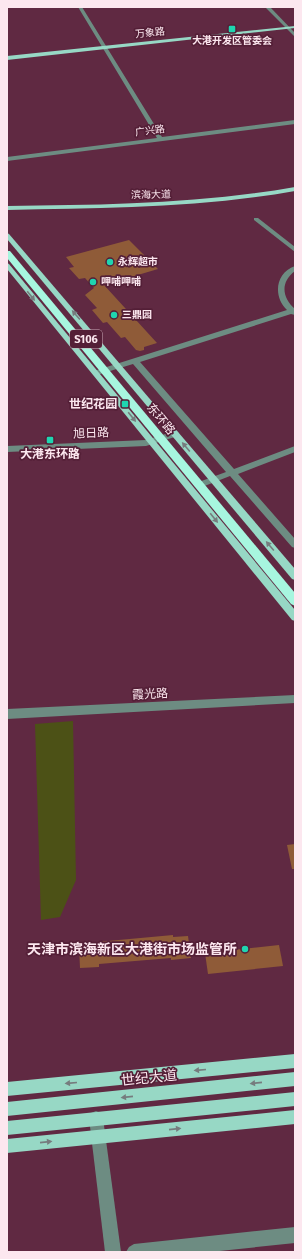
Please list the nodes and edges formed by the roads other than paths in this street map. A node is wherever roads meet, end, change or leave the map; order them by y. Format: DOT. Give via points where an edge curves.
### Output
graph roads {
  1 [pos="80,7"];
  2 [pos="267,7"];
  3 [pos="295,24"];
  4 [pos="285,26"];
  5 [pos="295,27"];
  6 [pos="295,36"];
  7 [pos="104,46"];
  8 [pos="7,55"];
  9 [pos="7,58"];
  10 [pos="295,122"];
  11 [pos="160,139"];
  12 [pos="7,158"];
  13 [pos="295,189"];
  14 [pos="295,194"];
  15 [pos="7,208"];
  16 [pos="7,212"];
  17 [pos="256,219"];
  18 [pos="7,235"];
  19 [pos="7,244"];
  20 [pos="295,250"];
  21 [pos="7,253"];
  22 [pos="7,265"];
  23 [pos="295,268"];
  24 [pos="294,312"];
  25 [pos="135,361"];
  26 [pos="108,370"];
  27 [pos="163,436"];
  28 [pos="7,445"];
  29 [pos="7,449"];
  30 [pos="295,449"];
  31 [pos="232,473"];
  32 [pos="206,482"];
  33 [pos="295,545"];
  34 [pos="295,576"];
  35 [pos="295,588"];
  36 [pos="295,601"];
  37 [pos="295,617"];
  38 [pos="295,694"];
  39 [pos="295,699"];
  40 [pos="7,710"];
  41 [pos="7,714"];
  42 [pos="295,1061"];
  43 [pos="295,1079"];
  44 [pos="7,1089"];
  45 [pos="295,1099"];
  46 [pos="7,1109"];
  47 [pos="295,1117"];
  48 [pos="96,1118"];
  49 [pos="7,1128"];
  50 [pos="98,1137"];
  51 [pos="7,1146"];
  52 [pos="295,1235"];
  53 [pos="113,1252"];
  54 [pos="134,1252"];
  1 -- 7 [label="street"];
  2 -- 4 [label="street"];
  3 -- 4 [label="main road, 万象路"];
  4 -- 5 [label="main road, 万象路"];
  4 -- 6 [label="street"];
  4 -- 7 [label="main road, 万象路"];
  7 -- 8 [label="main road, 万象路"];
  7 -- 9 [label="main road, 万象路"];
  7 -- 11 [label="street"];
  10 -- 11 [label="street, 广兴路"];
  11 -- 12 [label="street, 广兴路"];
  13 -- 15 [label="main road, 滨海大道" via="201,203"];
  14 -- 16 [label="main road, 滨海大道" via="203,207"];
  17 -- 20 [label="street"];
  26 -- 18 [label="main road, one-way"];
  19 -- 26 [label="highway, 东环路 / S106"];
  21 -- 26 [label="highway, 东环路 / S106"];
  22 -- 26 [label="main road, one-way"];
  23 -- 24 [label="street" via="283,279 280,291 285,304"];
  24 -- 25 [label="street"];
  25 -- 26 [label="street"];
  25 -- 31 [label="street"];
  26 -- 27 [label="highway, 东环路 / S106"];
  26 -- 27 [label="main road"];
  27 -- 28 [label="street, 旭日路"];
  27 -- 29 [label="street, 旭日路"];
  27 -- 32 [label="highway, 东环路 / S106"];
  32 -- 27 [label="main road, one-way"];
  27 -- 37 [label="main road, one-way"];
  30 -- 31 [label="street"];
  31 -- 32 [label="street"];
  31 -- 33 [label="street"];
  34 -- 32 [label="main road, one-way"];
  32 -- 35 [label="highway, 东环路 / S106"];
  32 -- 36 [label="highway, 东环路 / S106"];
  38 -- 40 [label="street, 霞光路"];
  39 -- 41 [label="street, 霞光路"];
  42 -- 44 [label="main road, one-way"];
  43 -- 46 [label="main road, 世纪大道, one-way"];
  45 -- 48 [label="main road"];
  50 -- 47 [label="main road, one-way"];
  48 -- 49 [label="main road"];
  48 -- 50 [label="street"];
  51 -- 50 [label="main road, one-way"];
  50 -- 53 [label="street"];
  52 -- 54 [label="street"];
}
